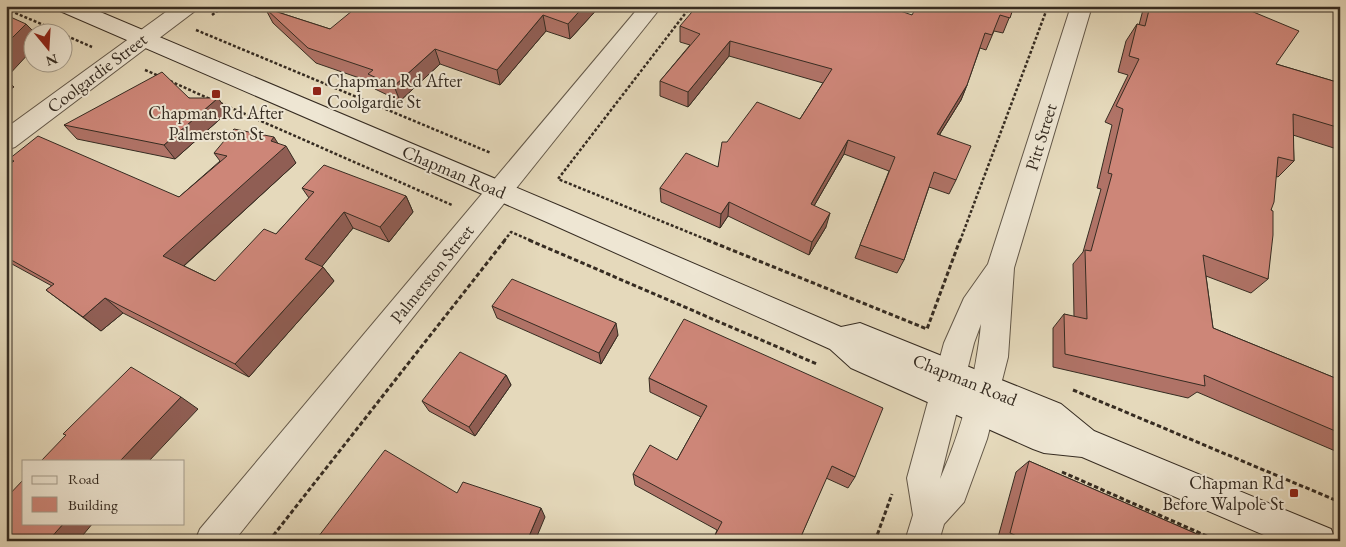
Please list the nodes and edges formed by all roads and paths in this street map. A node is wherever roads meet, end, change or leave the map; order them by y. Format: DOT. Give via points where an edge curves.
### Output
graph roads {
  1 [pos="67,6"];
  2 [pos="188,6"];
  3 [pos="652,6"];
  4 [pos="691,6"];
  5 [pos="1048,6"];
  6 [pos="1082,6"];
  7 [pos="6,9"];
  8 [pos="36,22"];
  9 [pos="194,29"];
  10 [pos="72,38"];
  11 [pos="144,39"];
  12 [pos="95,48"];
  13 [pos="140,68"];
  14 [pos="6,141"];
  15 [pos="491,153"];
  16 [pos="500,191"];
  17 [pos="454,206"];
  18 [pos="1000,268"];
  19 [pos="821,365"];
  20 [pos="948,384"];
  21 [pos="1067,388"];
  22 [pos="982,398"];
  23 [pos="1056,470"];
  24 [pos="1340,502"];
  25 [pos="926,528"];
  26 [pos="212,541"];
  27 [pos="269,541"];
  28 [pos="1218,541"];
  29 [pos="1319,541"];
  1 -- 11 [label="street, Chapman Road"];
  2 -- 11 [label="street, Coolgardie Street"];
  3 -- 16 [label="street, Palmerston Street"];
  4 -- 5 [label="path" via="558,179 927,329"];
  6 -- 18 [label="street, Pitt Street"];
  7 -- 8 [label="path"];
  9 -- 15 [label="path"];
  10 -- 12 [label="path"];
  11 -- 14 [label="street, Coolgardie Street"];
  11 -- 16 [label="street, Chapman Road"];
  13 -- 17 [label="path"];
  16 -- 20 [label="street, Chapman Road" via="840,340 861,359"];
  16 -- 26 [label="street, Palmerston Street"];
  18 -- 20 [label="street, Pitt Street" via="974,307 959,343"];
  18 -- 22 [label="street, Pitt Street" via="993,356"];
  19 -- 27 [label="path" via="511,232"];
  20 -- 22 [label="street, Chapman Road"];
  20 -- 25 [label="street, Pitt Street" via="924,478"];
  21 -- 24 [label="path"];
  22 -- 25 [label="street, Pitt Street" via="952,490"];
  22 -- 29 [label="street, Chapman Road" via="1044,438 1083,442"];
  23 -- 28 [label="path"];
}
